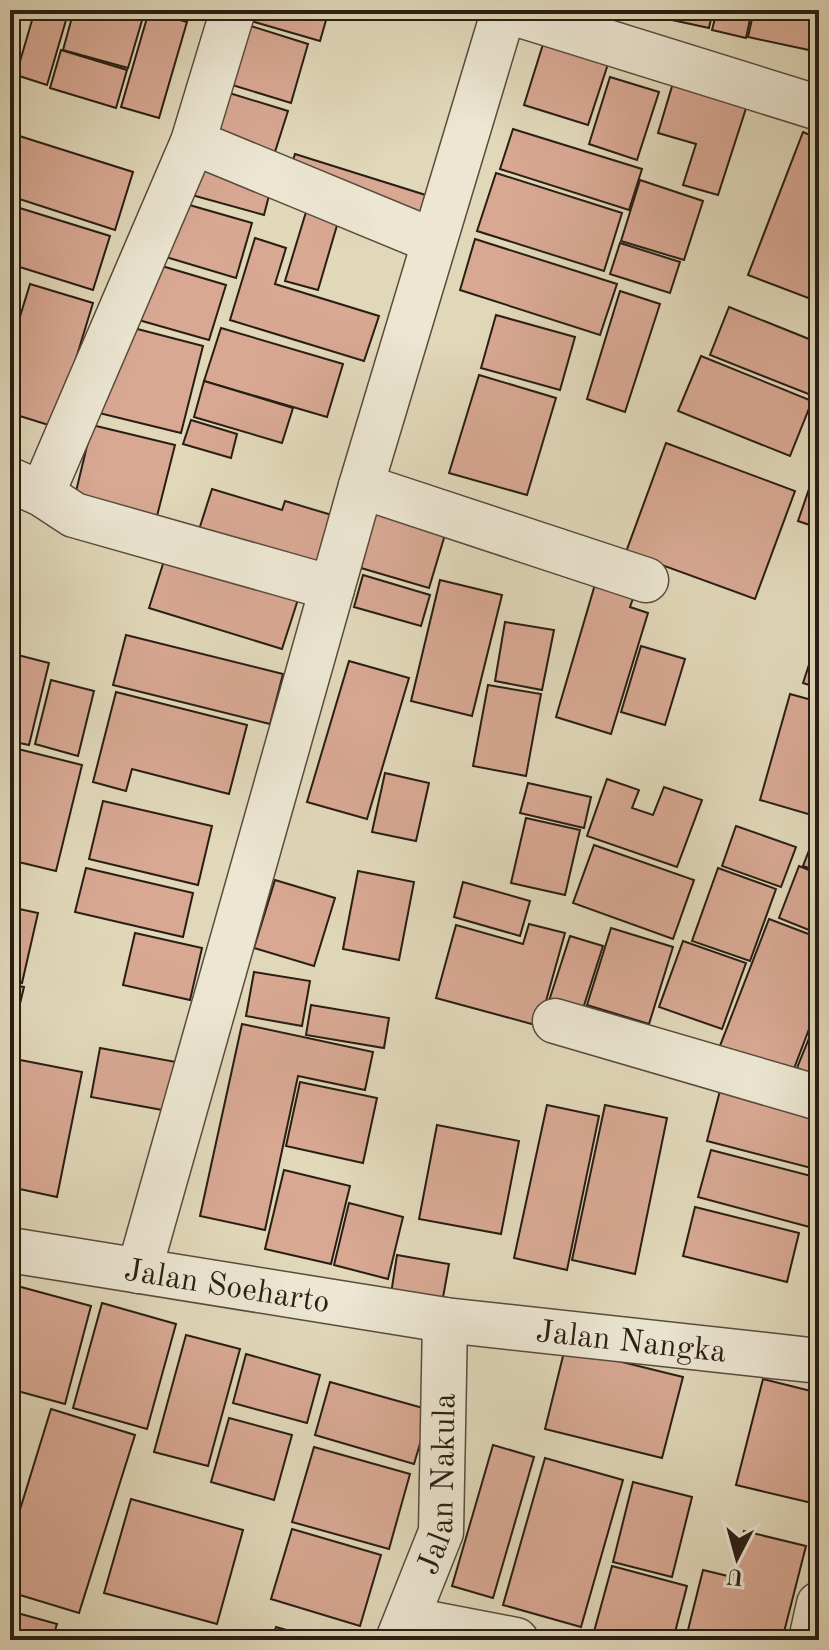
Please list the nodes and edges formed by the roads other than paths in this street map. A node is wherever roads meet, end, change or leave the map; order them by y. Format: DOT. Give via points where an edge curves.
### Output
graph roads {
  1 [pos="233,10"];
  2 [pos="504,10"];
  3 [pos="819,108"];
  4 [pos="193,142"];
  5 [pos="433,241"];
  6 [pos="361,486"];
  7 [pos="26,487"];
  8 [pos="646,580"];
  9 [pos="332,588"];
  10 [pos="555,1021"];
  11 [pos="819,1098"];
  12 [pos="10,1250"];
  13 [pos="139,1271"];
  14 [pos="445,1320"];
  15 [pos="819,1361"];
  16 [pos="819,1604"];
  17 [pos="403,1630"];
  18 [pos="516,1640"];
  19 [pos="811,1640"];
  1 -- 4 [label="street"];
  2 -- 3 [label="street"];
  2 -- 5 [label="street"];
  4 -- 5 [label="street"];
  4 -- 7 [label="street"];
  5 -- 6 [label="street"];
  6 -- 8 [label="street"];
  6 -- 9 [label="street"];
  7 -- 9 [label="street" via="74,515"];
  9 -- 13 [label="street"];
  10 -- 11 [label="street"];
  12 -- 13 [label="street, Jalan Soeharto"];
  13 -- 14 [label="street, Jalan Soeharto"];
  14 -- 15 [label="street, Jalan Nangka"];
  14 -- 17 [label="street, Jalan Nakula" via="441,1532"];
  16 -- 19 [label="street"];
  17 -- 18 [label="street"];
}
